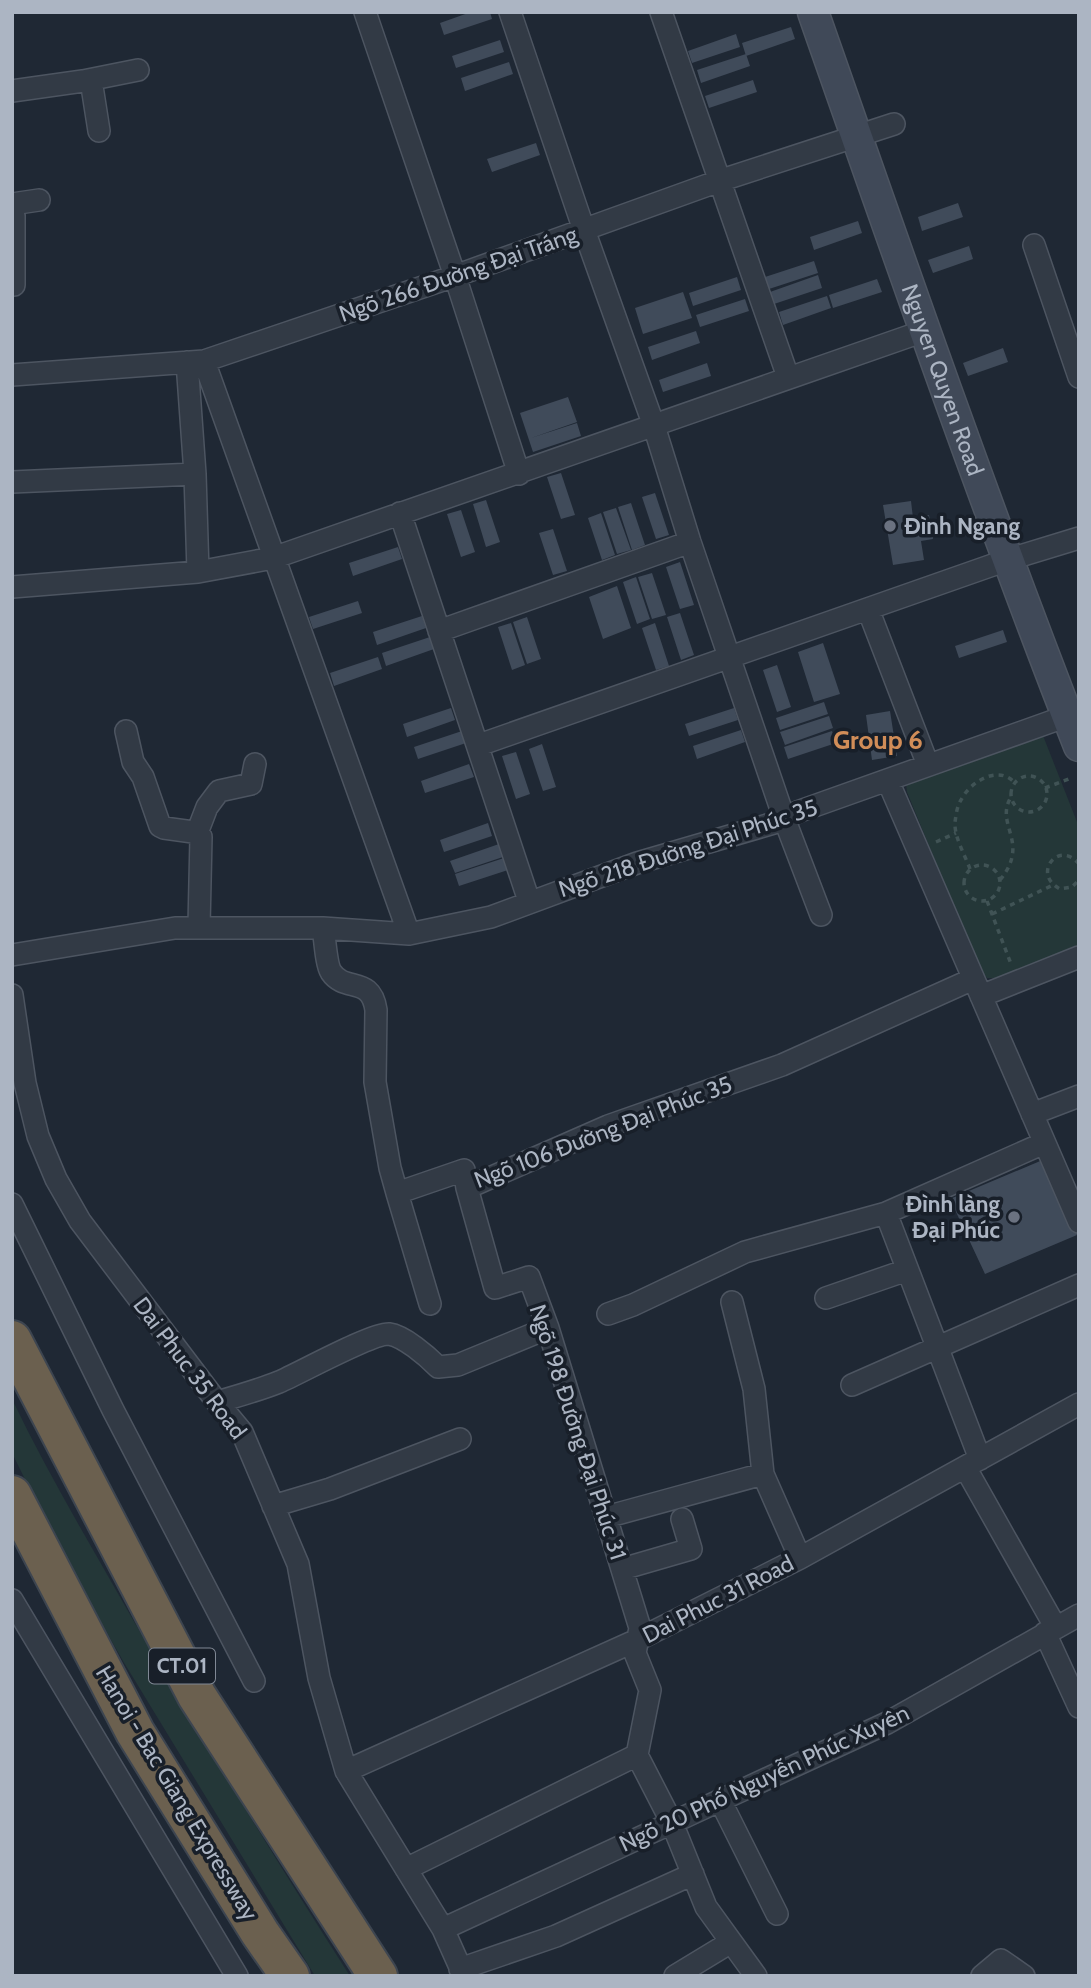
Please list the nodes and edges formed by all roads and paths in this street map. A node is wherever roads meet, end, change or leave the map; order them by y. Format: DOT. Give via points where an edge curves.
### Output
graph roads {
  1 [pos="365,12"];
  2 [pos="510,12"];
  3 [pos="661,12"];
  4 [pos="813,12"];
  5 [pos="138,70"];
  6 [pos="91,80"];
  7 [pos="12,91"];
  8 [pos="894,124"];
  9 [pos="99,131"];
  10 [pos="855,137"];
  11 [pos="719,181"];
  12 [pos="39,200"];
  13 [pos="13,212"];
  14 [pos="584,230"];
  15 [pos="1034,245"];
  16 [pos="455,276"];
  17 [pos="14,285"];
  18 [pos="924,331"];
  19 [pos="196,361"];
  20 [pos="12,375"];
  21 [pos="788,377"];
  22 [pos="1079,377"];
  23 [pos="654,426"];
  24 [pos="195,474"];
  25 [pos="519,474"];
  26 [pos="12,482"];
  27 [pos="400,513"];
  28 [pos="1079,538"];
  29 [pos="690,542"];
  30 [pos="273,558"];
  31 [pos="1007,560"];
  32 [pos="198,572"];
  33 [pos="12,587"];
  34 [pos="867,609"];
  35 [pos="439,631"];
  36 [pos="731,657"];
  37 [pos="1067,716"];
  38 [pos="125,731"];
  39 [pos="479,745"];
  40 [pos="1079,746"];
  41 [pos="255,764"];
  42 [pos="928,765"];
  43 [pos="1069,779"];
  44 [pos="888,781"];
  45 [pos="1015,783"];
  46 [pos="1045,788"];
  47 [pos="1011,797"];
  48 [pos="784,818"];
  49 [pos="197,833"];
  50 [pos="956,834"];
  51 [pos="928,846"];
  52 [pos="1079,863"];
  53 [pos="970,869"];
  54 [pos="999,880"];
  55 [pos="1079,880"];
  56 [pos="1053,885"];
  57 [pos="530,901"];
  58 [pos="987,901"];
  59 [pos="992,914"];
  60 [pos="821,915"];
  61 [pos="199,926"];
  62 [pos="323,928"];
  63 [pos="409,934"];
  64 [pos="12,955"];
  65 [pos="1079,957"];
  66 [pos="1013,970"];
  67 [pos="977,987"];
  68 [pos="12,995"];
  69 [pos="1079,1096"];
  70 [pos="1032,1114"];
  71 [pos="1044,1143"];
  72 [pos="467,1188"];
  73 [pos="397,1193"];
  74 [pos="12,1204"];
  75 [pos="886,1213"];
  76 [pos="1079,1222"];
  77 [pos="907,1269"];
  78 [pos="1079,1286"];
  79 [pos="825,1298"];
  80 [pos="733,1302"];
  81 [pos="430,1304"];
  82 [pos="608,1314"];
  83 [pos="548,1328"];
  84 [pos="12,1340"];
  85 [pos="937,1348"];
  86 [pos="852,1385"];
  87 [pos="217,1402"];
  88 [pos="1079,1404"];
  89 [pos="460,1439"];
  90 [pos="972,1463"];
  91 [pos="763,1474"];
  92 [pos="12,1495"];
  93 [pos="274,1506"];
  94 [pos="606,1517"];
  95 [pos="682,1519"];
  96 [pos="800,1558"];
  97 [pos="622,1569"];
  98 [pos="12,1600"];
  99 [pos="1079,1615"];
  100 [pos="1051,1631"];
  101 [pos="637,1640"];
  102 [pos="254,1681"];
  103 [pos="1079,1707"];
  104 [pos="637,1755"];
  105 [pos="346,1771"];
  106 [pos="720,1800"];
  107 [pos="672,1822"];
  108 [pos="406,1869"];
  109 [pos="693,1874"];
  110 [pos="777,1914"];
  111 [pos="443,1929"];
  112 [pos="731,1942"];
  113 [pos="462,1972"];
  114 [pos="237,1976"];
  115 [pos="290,1976"];
  116 [pos="378,1976"];
  117 [pos="675,1976"];
  118 [pos="756,1976"];
  119 [pos="982,1976"];
  120 [pos="1024,1976"];
  1 -- 16 [label="street"];
  2 -- 14 [label="street"];
  3 -- 11 [label="street"];
  4 -- 10 [label="street, Nguyen Quyen Road"];
  5 -- 6 [label="street"];
  6 -- 7 [label="street"];
  6 -- 9 [label="street"];
  8 -- 10 [label="street, Ngõ 266 Đường Đại Tráng"];
  10 -- 11 [label="street, Ngõ 266 Đường Đại Tráng"];
  10 -- 18 [label="street, Nguyen Quyen Road"];
  11 -- 14 [label="street, Ngõ 266 Đường Đại Tráng"];
  11 -- 21 [label="street"];
  12 -- 13 [label="street"];
  13 -- 17 [label="street"];
  14 -- 16 [label="street, Ngõ 266 Đường Đại Tráng"];
  14 -- 23 [label="street"];
  15 -- 22 [label="street"];
  16 -- 19 [label="street, Ngõ 266 Đường Đại Tráng"];
  16 -- 25 [label="street"];
  18 -- 21 [label="street"];
  18 -- 31 [label="street, Nguyen Quyen Road"];
  19 -- 20 [label="street, Ngõ 266 Đường Đại Tráng"];
  19 -- 24 [label="street"];
  19 -- 30 [label="street"];
  21 -- 23 [label="street"];
  23 -- 25 [label="street"];
  23 -- 29 [label="street"];
  24 -- 26 [label="street"];
  24 -- 32 [label="street"];
  25 -- 27 [label="street"];
  27 -- 30 [label="street"];
  27 -- 35 [label="street"];
  28 -- 31 [label="street"];
  29 -- 35 [label="street"];
  29 -- 36 [label="street"];
  30 -- 32 [label="street"];
  30 -- 63 [label="street"];
  31 -- 34 [label="street"];
  31 -- 37 [label="street, Nguyen Quyen Road"];
  32 -- 33 [label="street"];
  34 -- 36 [label="street"];
  34 -- 42 [label="street"];
  35 -- 39 [label="street"];
  36 -- 39 [label="street"];
  36 -- 48 [label="street"];
  37 -- 40 [label="street, Nguyen Quyen Road"];
  37 -- 42 [label="street, Ngõ 218 Đường Đại Phúc 35"];
  38 -- 49 [label="street" via="160,825"];
  39 -- 57 [label="street"];
  41 -- 49 [label="street" via="251,784 219,791"];
  42 -- 44 [label="street, Ngõ 218 Đường Đại Phúc 35"];
  43 -- 46 [label="path"];
  44 -- 48 [label="street, Ngõ 218 Đường Đại Phúc 35"];
  44 -- 67 [label="street"];
  45 -- 46 [label="path" via="1034,777"];
  45 -- 47 [label="path"];
  45 -- 50 [label="path" via="998,775 979,779 961,799"];
  46 -- 47 [label="path" via="1045,802 1032,812 1016,808"];
  47 -- 54 [label="path" via="1006,816 1014,853"];
  48 -- 57 [label="street, Ngõ 218 Đường Đại Phúc 35"];
  48 -- 60 [label="street"];
  49 -- 61 [label="street" via="202,841"];
  50 -- 51 [label="path"];
  50 -- 53 [label="path"];
  52 -- 56 [label="path" via="1067,855 1053,859 1047,867"];
  53 -- 54 [label="path" via="987,866"];
  53 -- 58 [label="path" via="964,879 966,892 976,901"];
  54 -- 58 [label="path" via="998,892"];
  55 -- 56 [label="path" via="1068,888"];
  56 -- 59 [label="path"];
  57 -- 63 [label="street, Ngõ 218 Đường Đại Phúc 35" via="491,917"];
  58 -- 59 [label="path"];
  59 -- 66 [label="path"];
  61 -- 62 [label="street, Ngõ 218 Đường Đại Phúc 35"];
  61 -- 64 [label="street, Ngõ 218 Đường Đại Phúc 35"];
  62 -- 63 [label="street, Ngõ 218 Đường Đại Phúc 35"];
  62 -- 73 [label="street" via="330,971 374,999 374,1082"];
  65 -- 67 [label="street, Ngõ 106 Đường Đại Phúc 35"];
  67 -- 70 [label="street"];
  67 -- 72 [label="street, Ngõ 106 Đường Đại Phúc 35" via="782,1065 608,1126"];
  68 -- 87 [label="street, Dai Phuc 35 Road" via="25,1083 38,1136 56,1179 80,1221"];
  69 -- 70 [label="street"];
  70 -- 71 [label="street"];
  71 -- 75 [label="street"];
  71 -- 76 [label="street"];
  72 -- 73 [label="street, Ngõ 106 Đường Đại Phúc 35" via="464,1170"];
  72 -- 83 [label="street, Ngõ 198 Đường Đại Phúc 31" via="495,1288 528,1277"];
  73 -- 81 [label="street"];
  74 -- 102 [label="street"];
  75 -- 77 [label="street"];
  75 -- 82 [label="street" via="745,1252"];
  77 -- 79 [label="street"];
  77 -- 85 [label="street"];
  78 -- 85 [label="street"];
  80 -- 91 [label="street" via="754,1389"];
  83 -- 87 [label="street" via="458,1365 438,1367 425,1354 386,1334 282,1381"];
  83 -- 94 [label="street, Ngõ 198 Đường Đại Phúc 31"];
  84 -- 116 [label="highway, CT.01" via="197,1696"];
  85 -- 86 [label="street"];
  85 -- 90 [label="street"];
  87 -- 93 [label="street, Dai Phuc 35 Road" via="242,1432"];
  88 -- 90 [label="street, Dai Phuc 31 Road"];
  89 -- 93 [label="street"];
  90 -- 96 [label="street, Dai Phuc 31 Road"];
  90 -- 100 [label="street"];
  91 -- 94 [label="street"];
  91 -- 96 [label="street"];
  92 -- 115 [label="highway, Hanoi - Bac Giang Expressway" via="135,1732"];
  93 -- 105 [label="street, Dai Phuc 35 Road" via="298,1564 319,1678"];
  94 -- 97 [label="street, Ngõ 198 Đường Đại Phúc 31"];
  95 -- 97 [label="street" via="691,1549"];
  96 -- 101 [label="street, Dai Phuc 31 Road"];
  97 -- 101 [label="street, Ngõ 198 Đường Đại Phúc 31" via="640,1628"];
  98 -- 114 [label="street"];
  99 -- 100 [label="street, Ngõ 20 Phố Nguyễn Phúc Xuyên"];
  100 -- 103 [label="street"];
  100 -- 106 [label="street, Ngõ 20 Phố Nguyễn Phúc Xuyên" via="887,1723"];
  101 -- 104 [label="street, Ngõ 198 Đường Đại Phúc 31" via="635,1653 650,1690"];
  101 -- 105 [label="street, Dai Phuc 31 Road"];
  104 -- 107 [label="street"];
  104 -- 108 [label="street"];
  105 -- 108 [label="street, Dai Phuc 35 Road"];
  106 -- 107 [label="street, Ngõ 20 Phố Nguyễn Phúc Xuyên"];
  106 -- 110 [label="street"];
  107 -- 109 [label="street"];
  107 -- 111 [label="street, Ngõ 20 Phố Nguyễn Phúc Xuyên"];
  108 -- 111 [label="street, Dai Phuc 35 Road"];
  109 -- 112 [label="street" via="706,1907"];
  109 -- 113 [label="street" via="556,1936"];
  111 -- 113 [label="street, Dai Phuc 35 Road"];
  112 -- 117 [label="street"];
  112 -- 118 [label="street"];
  119 -- 120 [label="street" via="1001,1960"];
}
